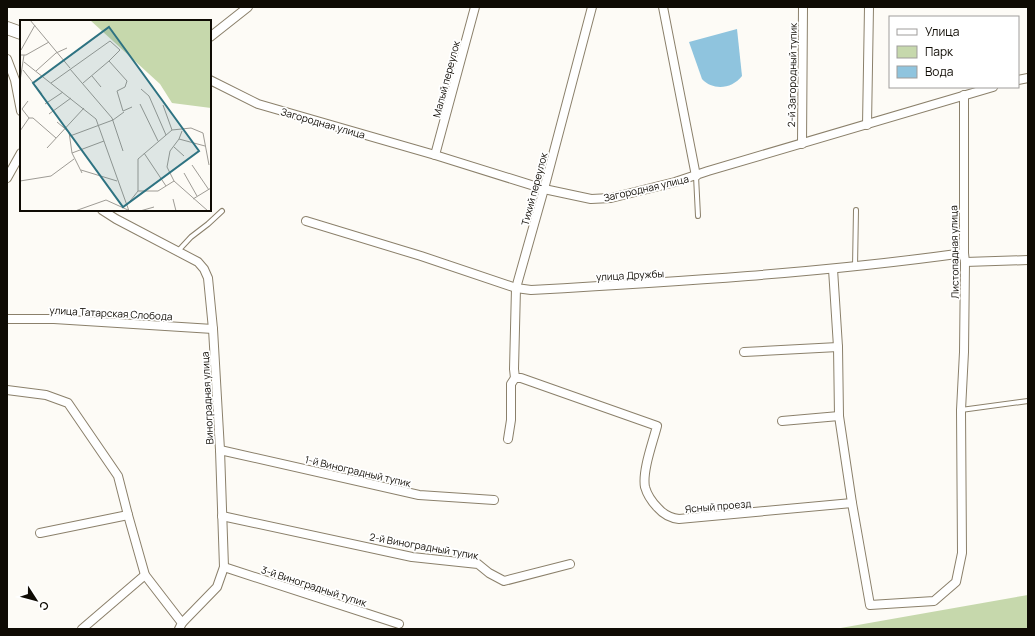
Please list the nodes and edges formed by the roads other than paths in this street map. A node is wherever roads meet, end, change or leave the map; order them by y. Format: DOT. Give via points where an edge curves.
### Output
graph roads {
  1 [pos="248,7"];
  2 [pos="475,7"];
  3 [pos="592,7"];
  4 [pos="663,7"];
  5 [pos="803,7"];
  6 [pos="869,7"];
  7 [pos="7,28"];
  8 [pos="20,33"];
  9 [pos="211,36"];
  10 [pos="7,59"];
  11 [pos="211,80"];
  12 [pos="989,88"];
  13 [pos="964,95"];
  14 [pos="20,106"];
  15 [pos="867,125"];
  16 [pos="802,144"];
  17 [pos="20,155"];
  18 [pos="435,155"];
  19 [pos="696,176"];
  20 [pos="7,178"];
  21 [pos="544,189"];
  22 [pos="222,210"];
  23 [pos="856,210"];
  24 [pos="104,211"];
  25 [pos="698,216"];
  26 [pos="306,220"];
  27 [pos="178,251"];
  28 [pos="964,253"];
  29 [pos="1028,260"];
  30 [pos="965,262"];
  31 [pos="855,267"];
  32 [pos="833,269"];
  33 [pos="516,288"];
  34 [pos="7,319"];
  35 [pos="213,329"];
  36 [pos="838,347"];
  37 [pos="744,352"];
  38 [pos="515,378"];
  39 [pos="7,390"];
  40 [pos="1028,401"];
  41 [pos="961,410"];
  42 [pos="839,416"];
  43 [pos="782,421"];
  44 [pos="508,439"];
  45 [pos="220,450"];
  46 [pos="494,500"];
  47 [pos="852,503"];
  48 [pos="128,515"];
  49 [pos="222,516"];
  50 [pos="40,533"];
  51 [pos="570,564"];
  52 [pos="224,567"];
  53 [pos="145,575"];
  54 [pos="399,624"];
  55 [pos="180,626"];
  56 [pos="82,629"];
  1 -- 9 [label="street"];
  2 -- 18 [label="street, Малый переулок"];
  3 -- 21 [label="street, Тихий переулок"];
  4 -- 19 [label="street"];
  5 -- 16 [label="street, 2-й Загородный тупик"];
  6 -- 15 [label="street"];
  7 -- 8 [label="street"];
  10 -- 14 [label="street" via="15,80"];
  11 -- 18 [label="street, Загородная улица" via="258,104"];
  12 -- 13 [label="street, Загородная улица"];
  13 -- 15 [label="street, Загородная улица"];
  13 -- 28 [label="street, Листопадная улица"];
  15 -- 16 [label="street, Загородная улица"];
  16 -- 19 [label="street, Загородная улица"];
  17 -- 20 [label="street"];
  18 -- 21 [label="street, Загородная улица"];
  19 -- 21 [label="street, Загородная улица" via="611,198 591,199"];
  19 -- 25 [label="lane"];
  21 -- 33 [label="street, Тихий переулок"];
  22 -- 27 [label="lane"];
  23 -- 31 [label="lane"];
  24 -- 27 [label="street, Виноградная улица"];
  26 -- 33 [label="street, улица Дружбы"];
  27 -- 35 [label="street, Виноградная улица" via="198,262 206,273"];
  28 -- 30 [label="street, Листопадная улица"];
  28 -- 31 [label="street, улица Дружбы"];
  29 -- 30 [label="street"];
  30 -- 41 [label="street, Листопадная улица"];
  31 -- 32 [label="street, улица Дружбы"];
  32 -- 33 [label="street, улица Дружбы" via="668,282 531,290"];
  32 -- 36 [label="street"];
  33 -- 38 [label="street, Тихий переулок"];
  34 -- 35 [label="street, улица Татарская Слобода" via="54,319"];
  35 -- 45 [label="street, Виноградная улица"];
  36 -- 37 [label="street"];
  36 -- 42 [label="street"];
  38 -- 44 [label="street" via="511,384"];
  38 -- 47 [label="street, Ясный проезд" via="657,426 648,458 645,486 656,507 672,519"];
  39 -- 48 [label="street" via="46,395 68,403 118,476"];
  40 -- 41 [label="lane"];
  41 -- 47 [label="street, Листопадная улица" via="962,553 956,582 934,601 870,605"];
  42 -- 43 [label="street"];
  42 -- 47 [label="street"];
  45 -- 46 [label="street, 1-й Виноградный тупик" via="419,495"];
  45 -- 49 [label="street, Виноградная улица"];
  48 -- 50 [label="street"];
  48 -- 53 [label="street"];
  49 -- 51 [label="street, 2-й Виноградный тупик" via="412,557 478,564 504,581"];
  49 -- 52 [label="street, Виноградная улица"];
  52 -- 54 [label="street, 3-й Виноградный тупик"];
  52 -- 55 [label="street, Виноградная улица" via="217,586"];
  53 -- 55 [label="street"];
  53 -- 56 [label="street"];
}
